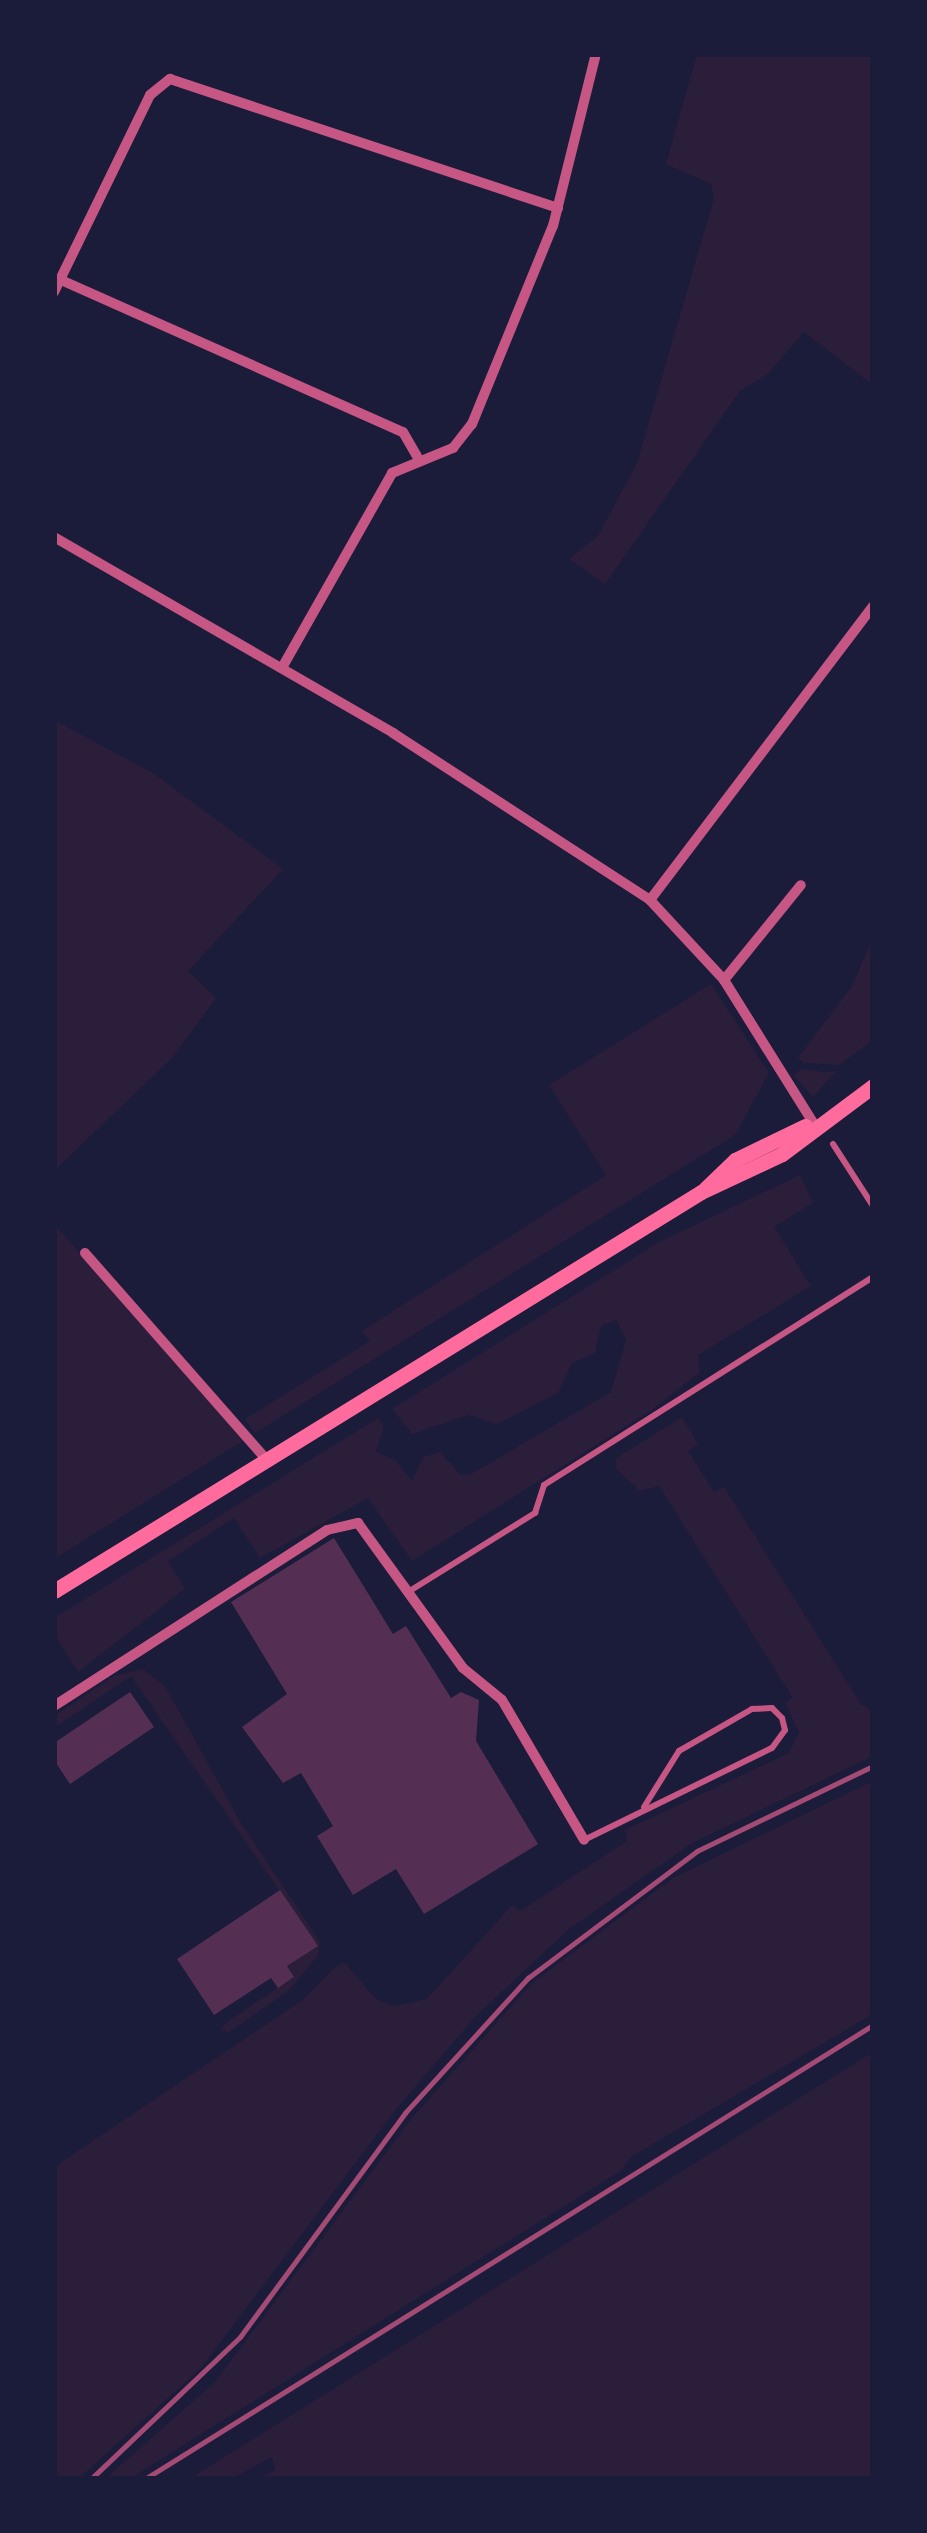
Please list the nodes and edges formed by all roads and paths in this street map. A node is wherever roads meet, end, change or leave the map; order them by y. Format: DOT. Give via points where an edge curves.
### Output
graph roads {
  1 [pos="596,54"];
  2 [pos="558,208"];
  3 [pos="57,286"];
  4 [pos="417,456"];
  5 [pos="54,538"];
  6 [pos="873,606"];
  7 [pos="283,666"];
  8 [pos="801,885"];
  9 [pos="650,900"];
  10 [pos="724,980"];
  11 [pos="873,1086"];
  12 [pos="814,1124"];
  13 [pos="833,1144"];
  14 [pos="873,1206"];
  15 [pos="85,1253"];
  16 [pos="873,1277"];
  17 [pos="266,1459"];
  18 [pos="54,1591"];
  19 [pos="408,1592"];
  20 [pos="54,1706"];
  21 [pos="644,1807"];
  22 [pos="584,1840"];
  1 -- 2 [label="street"];
  2 -- 3 [label="street" via="170,79 159,82"];
  2 -- 4 [label="street" via="472,424 453,448"];
  3 -- 4 [label="street" via="404,432"];
  4 -- 7 [label="street" via="392,473"];
  5 -- 7 [label="street"];
  6 -- 9 [label="street"];
  7 -- 9 [label="street"];
  8 -- 10 [label="street"];
  9 -- 10 [label="street"];
  10 -- 12 [label="street"];
  11 -- 12 [label="main road"];
  12 -- 17 [label="main road" via="782,1154 701,1192"];
  13 -- 14 [label="lane"];
  15 -- 17 [label="street"];
  16 -- 19 [label="lane" via="544,1485 535,1513"];
  17 -- 18 [label="main road"];
  19 -- 20 [label="street" via="365,1527 339,1524"];
  19 -- 22 [label="street" via="463,1668 502,1700"];
  21 -- 21 [label="lane" via="772,1748 785,1730 782,1718 772,1708 752,1708 679,1750"];
  21 -- 22 [label="lane"];
}
